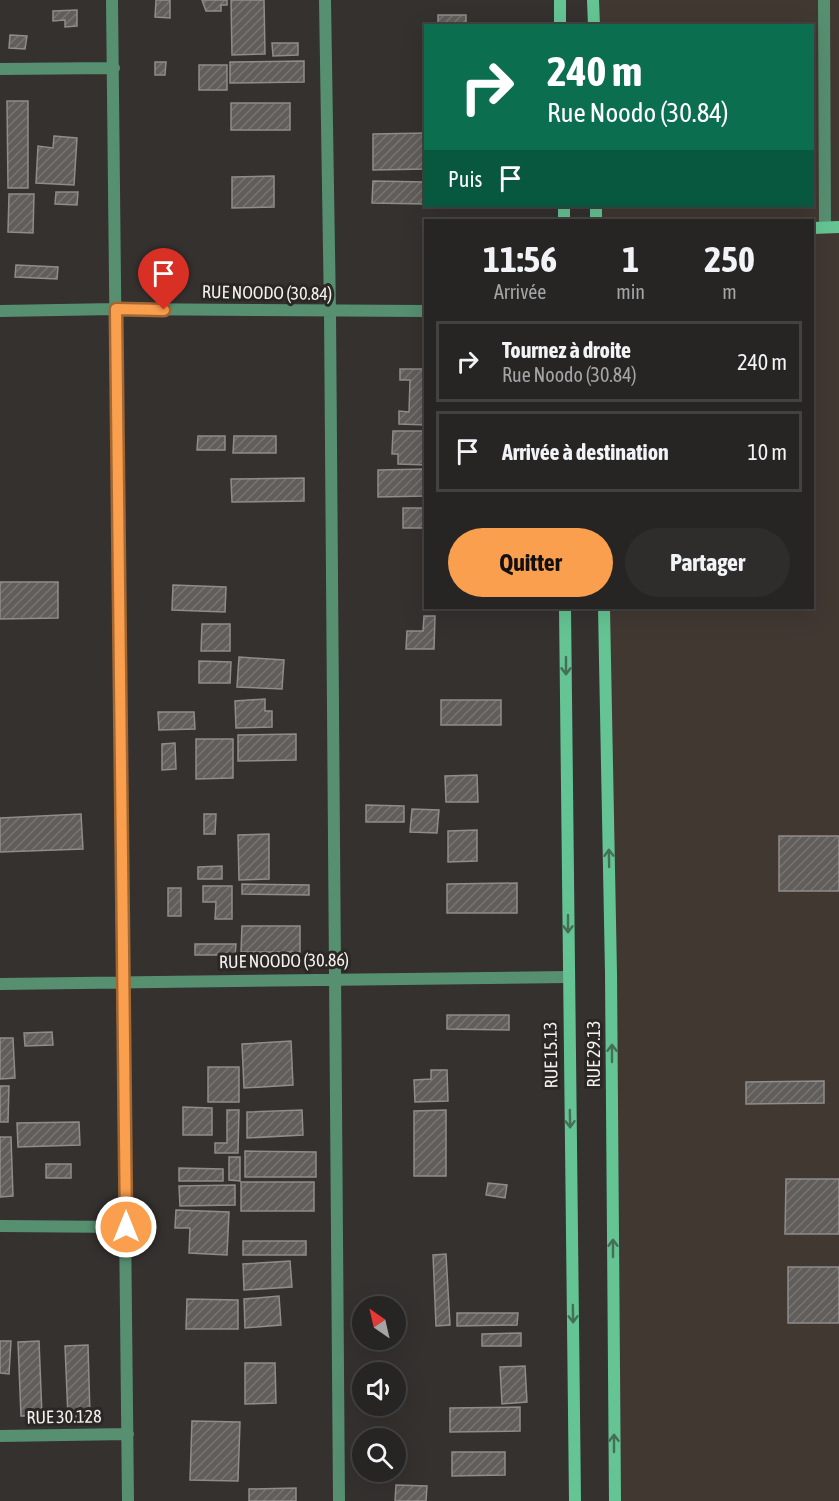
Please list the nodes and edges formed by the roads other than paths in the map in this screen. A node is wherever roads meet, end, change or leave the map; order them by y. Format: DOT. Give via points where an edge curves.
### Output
graph roads {
  1 [pos="112,0"];
  2 [pos="325,0"];
  3 [pos="560,0"];
  4 [pos="593,0"];
  5 [pos="824,0"];
  6 [pos="560,24"];
  7 [pos="594,24"];
  8 [pos="114,68"];
  9 [pos="0,69"];
  10 [pos="819,227"];
  11 [pos="839,227"];
  12 [pos="116,309"];
  13 [pos="0,311"];
  14 [pos="424,311"];
  15 [pos="330,312"];
  16 [pos="565,609"];
  17 [pos="604,609"];
  18 [pos="568,976"];
  19 [pos="335,978"];
  20 [pos="124,982"];
  21 [pos="0,984"];
  22 [pos="0,1226"];
  23 [pos="126,1227"];
  24 [pos="128,1434"];
  25 [pos="0,1436"];
  26 [pos="128,1501"];
  27 [pos="339,1501"];
  28 [pos="575,1501"];
  29 [pos="615,1501"];
  1 -- 8 [label="street"];
  2 -- 15 [label="street"];
  3 -- 6 [label="main road"];
  4 -- 7 [label="main road"];
  5 -- 10 [label="street"];
  8 -- 9 [label="street"];
  8 -- 12 [label="street"];
  10 -- 11 [label="main road"];
  12 -- 13 [label="street, RUE NOODO (30.84)"];
  12 -- 15 [label="street, RUE NOODO (30.84)"];
  12 -- 20 [label="street"];
  14 -- 15 [label="street, RUE NOODO (30.84)"];
  15 -- 19 [label="street"];
  16 -- 18 [label="main road, RUE 15.13, one-way"];
  29 -- 17 [label="main road, RUE 29.13, one-way"];
  18 -- 19 [label="street, RUE NOODO (30.86)"];
  18 -- 28 [label="main road, RUE 15.13, one-way"];
  19 -- 20 [label="street, RUE NOODO (30.86)"];
  19 -- 27 [label="street"];
  20 -- 21 [label="street, RUE NOODO (30.86)"];
  20 -- 23 [label="street"];
  22 -- 23 [label="street"];
  23 -- 24 [label="street"];
  24 -- 25 [label="street, RUE 30.128"];
  24 -- 26 [label="street"];
}
